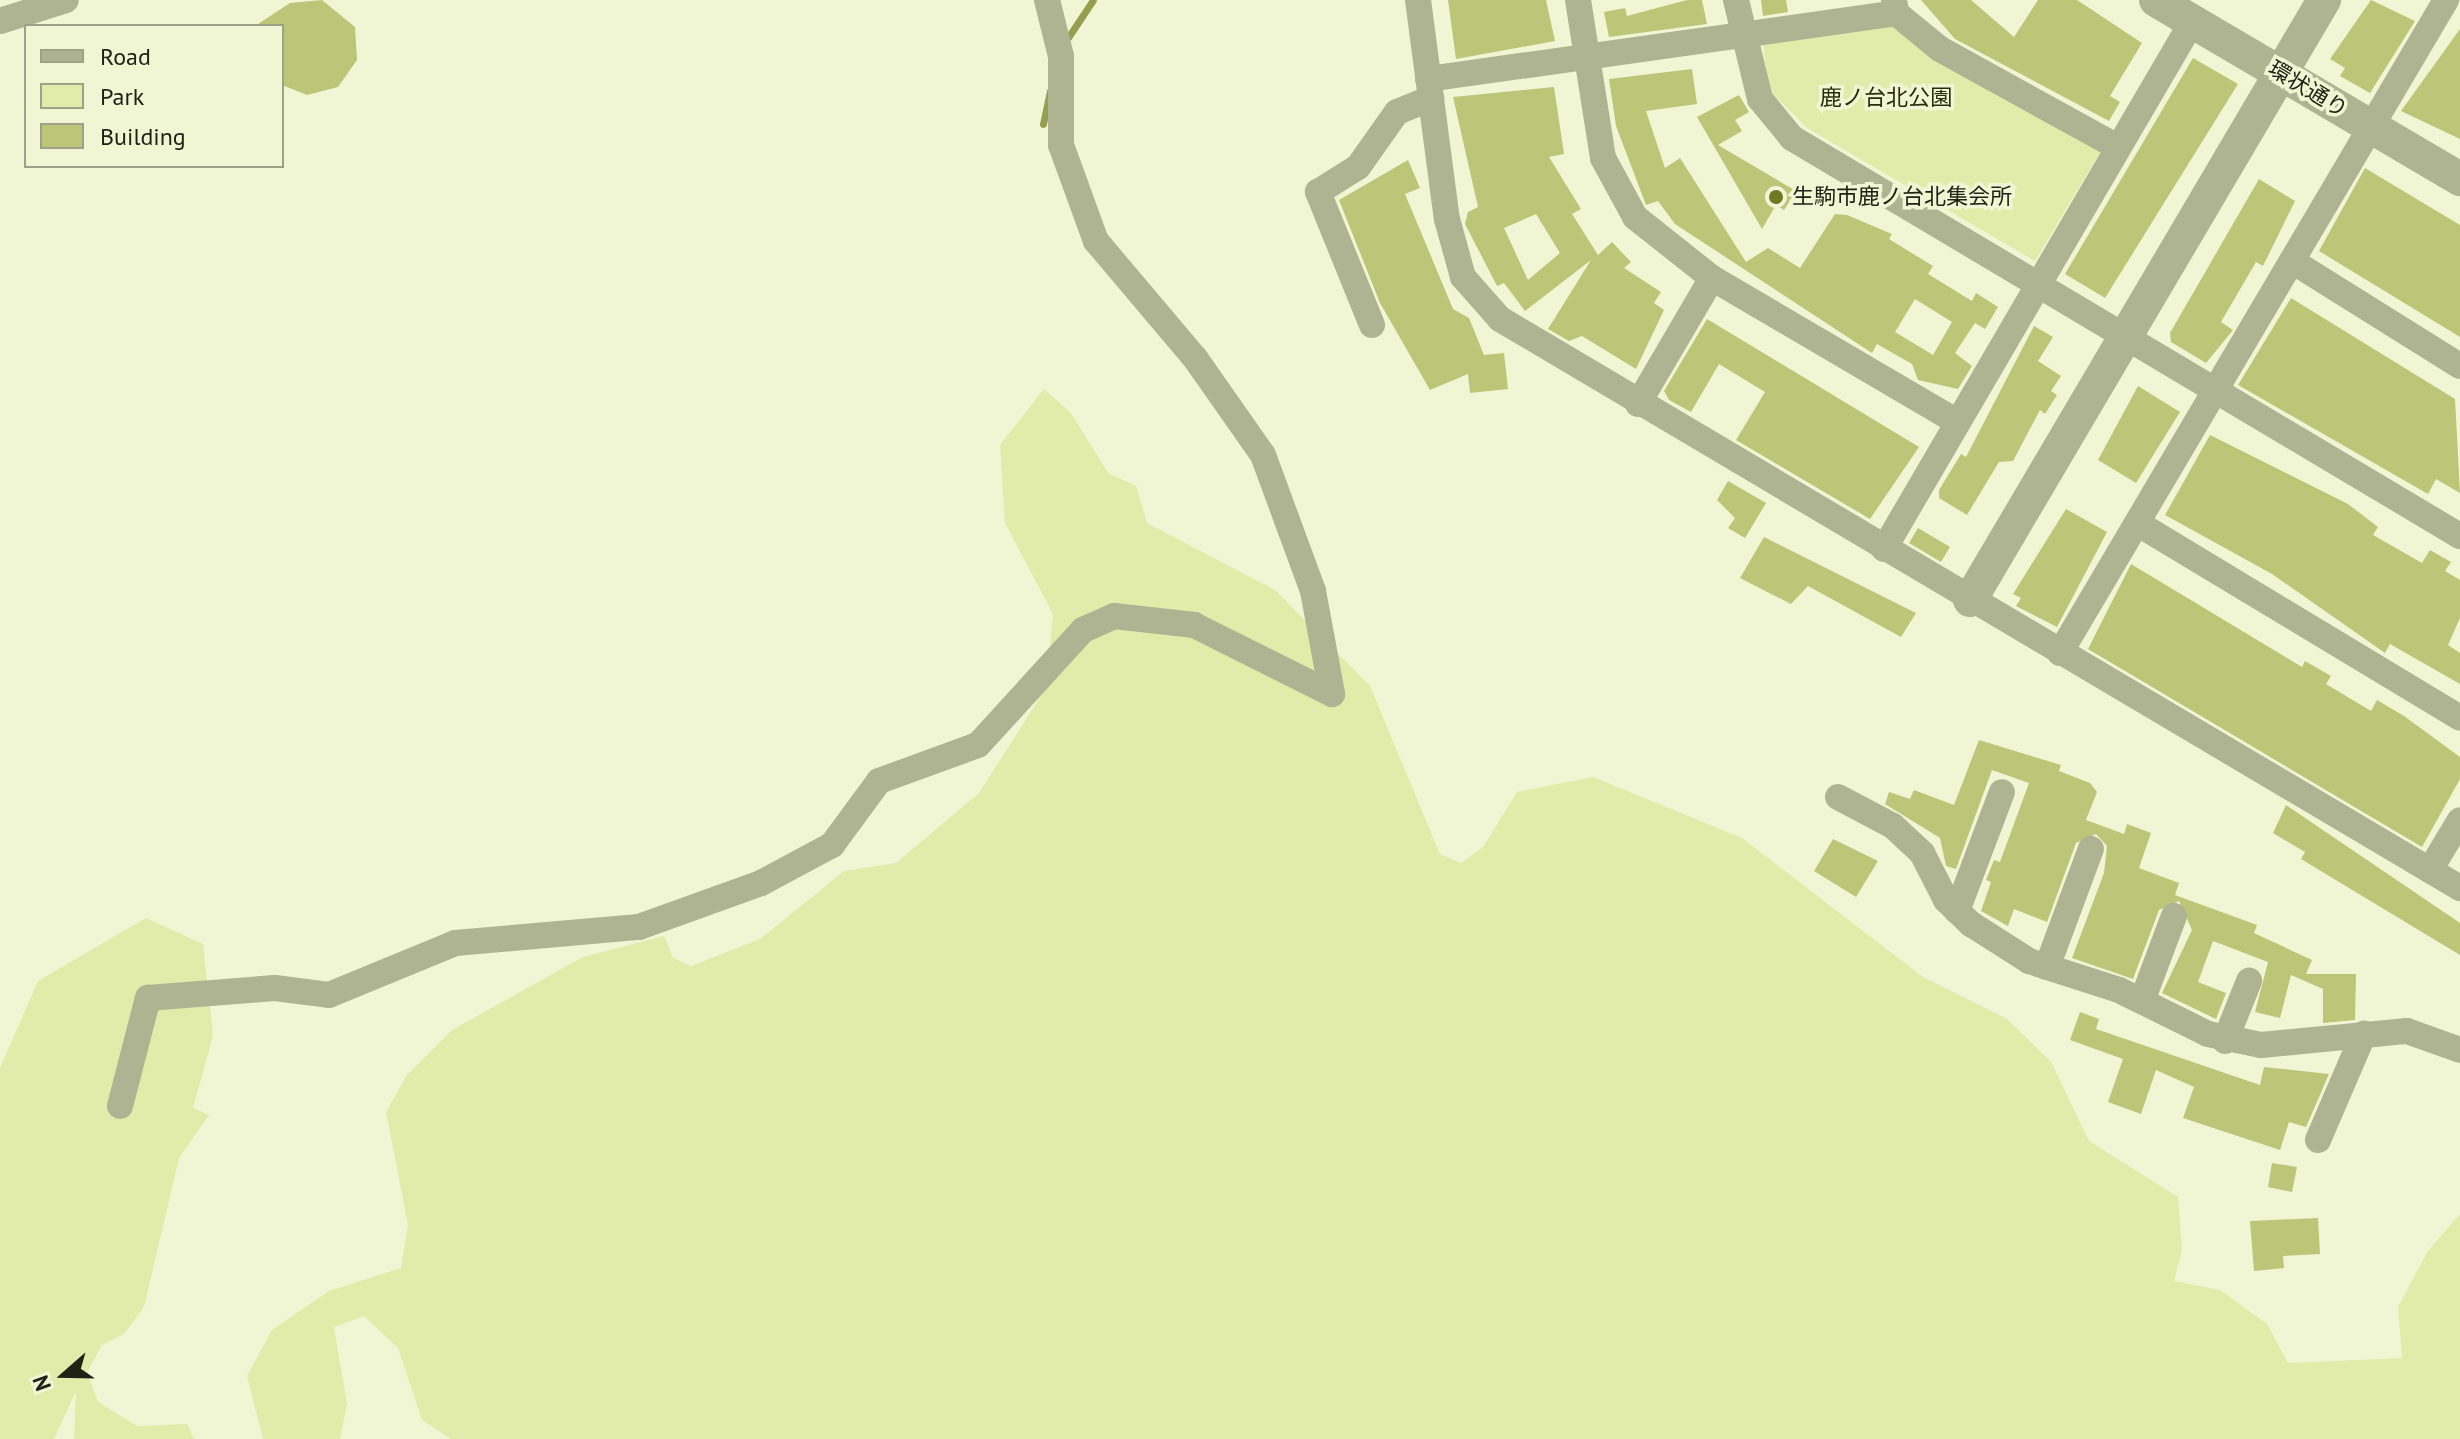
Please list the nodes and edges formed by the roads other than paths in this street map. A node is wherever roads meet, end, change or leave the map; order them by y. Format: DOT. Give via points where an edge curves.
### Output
graph roads {
  1 [pos="66,0"];
  2 [pos="1047,0"];
  3 [pos="1418,0"];
  4 [pos="1578,0"];
  5 [pos="1736,0"];
  6 [pos="2156,0"];
  7 [pos="2324,0"];
  8 [pos="2446,0"];
  9 [pos="1895,6"];
  10 [pos="0,21"];
  11 [pos="2192,22"];
  12 [pos="1741,38"];
  13 [pos="1585,58"];
  14 [pos="2282,71"];
  15 [pos="1430,88"];
  16 [pos="2371,127"];
  17 [pos="2114,145"];
  18 [pos="2460,179"];
  19 [pos="2292,261"];
  20 [pos="1712,278"];
  21 [pos="2038,285"];
  22 [pos="1372,325"];
  23 [pos="2125,337"];
  24 [pos="2460,366"];
  25 [pos="2215,391"];
  26 [pos="1638,404"];
  27 [pos="1956,421"];
  28 [pos="2137,523"];
  29 [pos="2460,536"];
  30 [pos="1884,549"];
  31 [pos="1970,600"];
  32 [pos="2060,653"];
  33 [pos="2460,718"];
  34 [pos="2002,792"];
  35 [pos="1838,797"];
  36 [pos="2460,820"];
  37 [pos="2091,849"];
  38 [pos="2430,870"];
  39 [pos="2460,888"];
  40 [pos="1957,911"];
  41 [pos="2174,916"];
  42 [pos="2047,967"];
  43 [pos="2249,981"];
  44 [pos="2142,1001"];
  45 [pos="2364,1033"];
  46 [pos="2225,1041"];
  47 [pos="2460,1050"];
  48 [pos="120,1106"];
  49 [pos="2318,1140"];
  1 -- 10 [label="street"];
  2 -- 48 [label="street" via="1061,56 1061,145 1096,241 1195,358 1263,455 1313,591 1332,694 1194,625 1114,616 1083,630 978,745 879,781 832,845 761,883 639,927 455,943 329,995 275,988 148,998"];
  3 -- 15 [label="street"];
  4 -- 13 [label="street"];
  5 -- 12 [label="street"];
  6 -- 11 [label="street, 環状通り"];
  7 -- 14 [label="street"];
  8 -- 16 [label="street"];
  9 -- 12 [label="street"];
  9 -- 17 [label="street" via="1940,49"];
  11 -- 14 [label="street, 環状通り"];
  11 -- 17 [label="street"];
  12 -- 13 [label="street"];
  12 -- 21 [label="street" via="1760,99 1792,138"];
  13 -- 15 [label="street"];
  13 -- 20 [label="street" via="1613,186 1663,246"];
  14 -- 16 [label="street, 環状通り"];
  14 -- 23 [label="street"];
  15 -- 22 [label="street" via="1397,112 1358,167 1318,192"];
  15 -- 26 [label="street" via="1463,277 1500,319"];
  16 -- 18 [label="street, 環状通り"];
  16 -- 19 [label="street"];
  17 -- 21 [label="street"];
  19 -- 24 [label="street"];
  19 -- 25 [label="street"];
  20 -- 26 [label="street"];
  20 -- 27 [label="street"];
  21 -- 23 [label="street"];
  21 -- 27 [label="street"];
  23 -- 25 [label="street"];
  23 -- 31 [label="street"];
  25 -- 28 [label="street"];
  25 -- 29 [label="street"];
  26 -- 30 [label="street"];
  27 -- 30 [label="street"];
  28 -- 32 [label="street"];
  28 -- 33 [label="street"];
  30 -- 31 [label="street"];
  31 -- 32 [label="street"];
  32 -- 38 [label="street"];
  34 -- 40 [label="street"];
  35 -- 40 [label="street" via="1893,826 1922,853"];
  36 -- 38 [label="street"];
  37 -- 42 [label="street"];
  38 -- 39 [label="street"];
  40 -- 42 [label="street"];
  41 -- 44 [label="street"];
  42 -- 44 [label="street"];
  43 -- 46 [label="street"];
  44 -- 46 [label="street"];
  45 -- 46 [label="street" via="2261,1045"];
  45 -- 47 [label="street" via="2407,1031"];
  45 -- 49 [label="street"];
}
